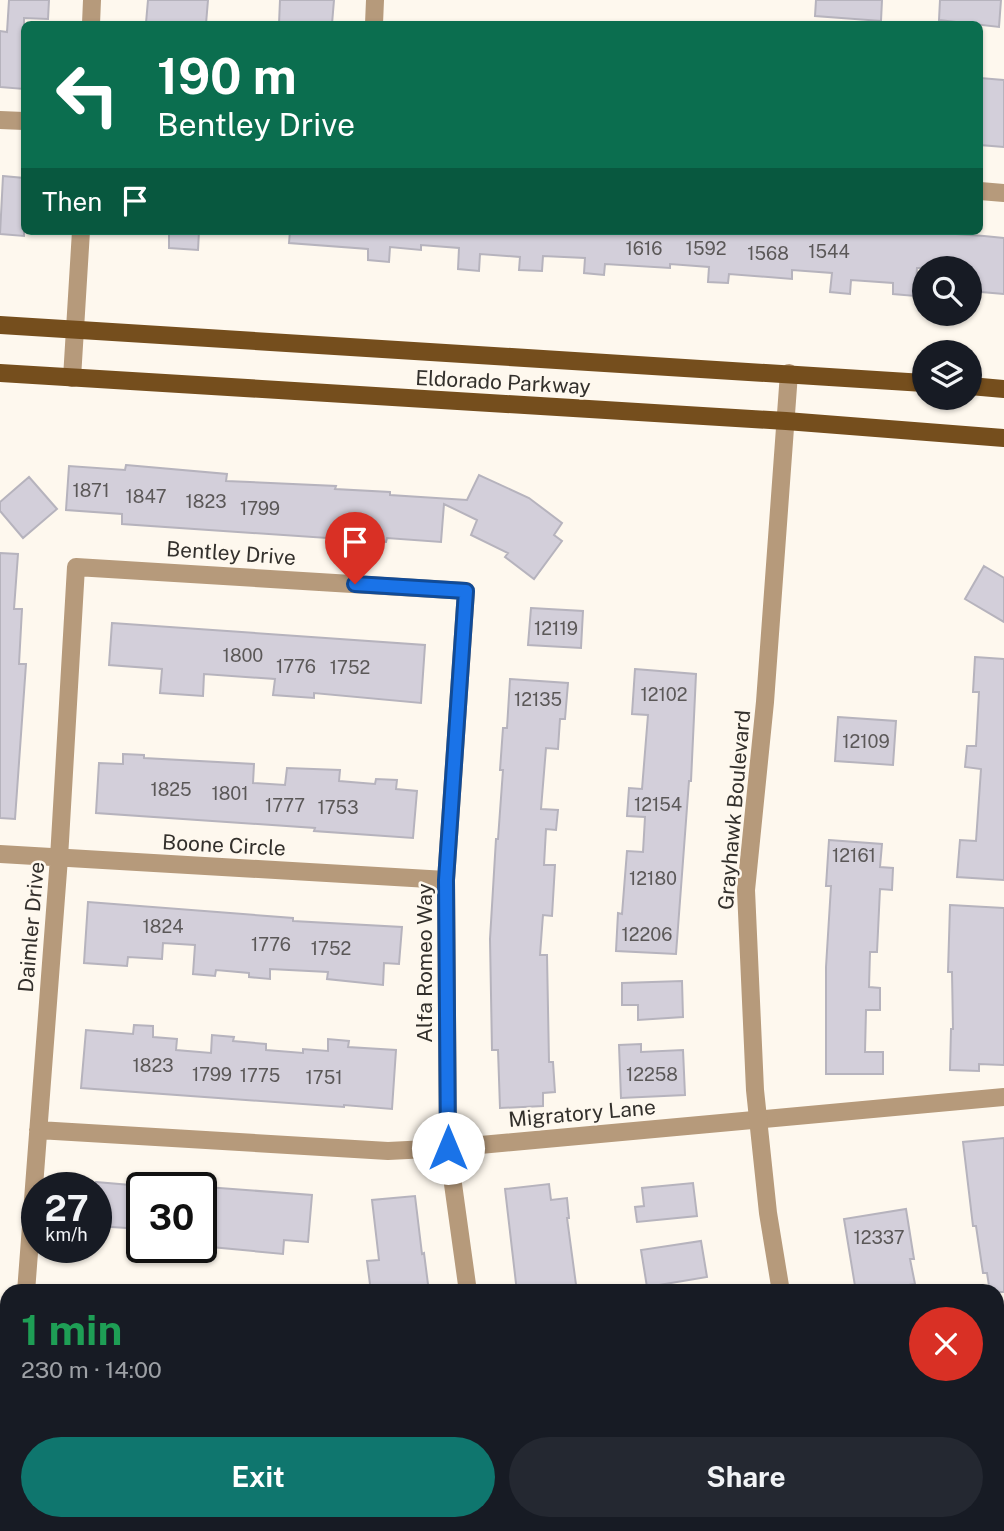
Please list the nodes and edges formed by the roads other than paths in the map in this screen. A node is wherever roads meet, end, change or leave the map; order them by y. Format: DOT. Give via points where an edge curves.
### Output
graph roads {
  1 [pos="92,0"];
  2 [pos="375,0"];
  3 [pos="91,21"];
  4 [pos="374,21"];
  5 [pos="0,120"];
  6 [pos="21,121"];
  7 [pos="983,191"];
  8 [pos="1004,193"];
  9 [pos="81,235"];
  10 [pos="0,325"];
  11 [pos="76,330"];
  12 [pos="0,373"];
  13 [pos="789,373"];
  14 [pos="72,379"];
  15 [pos="912,382"];
  16 [pos="982,387"];
  17 [pos="1004,389"];
  18 [pos="786,421"];
  19 [pos="1004,438"];
  20 [pos="76,567"];
  21 [pos="466,591"];
  22 [pos="0,854"];
  23 [pos="60,858"];
  24 [pos="446,880"];
  25 [pos="1004,1097"];
  26 [pos="758,1120"];
  27 [pos="38,1130"];
  28 [pos="448,1148"];
  29 [pos="27,1284"];
  30 [pos="467,1284"];
  31 [pos="780,1284"];
  1 -- 3 [label="street"];
  2 -- 4 [label="street"];
  5 -- 6 [label="street"];
  7 -- 8 [label="street"];
  9 -- 11 [label="street"];
  10 -- 11 [label="main road, Eldorado Parkway"];
  11 -- 13 [label="main road, Eldorado Parkway"];
  11 -- 14 [label="street"];
  12 -- 14 [label="main road, Eldorado Parkway"];
  13 -- 15 [label="main road, Eldorado Parkway"];
  13 -- 18 [label="street, Grayhawk Boulevard"];
  14 -- 18 [label="main road, Eldorado Parkway"];
  16 -- 17 [label="main road"];
  18 -- 19 [label="main road, Eldorado Parkway"];
  18 -- 26 [label="street, Grayhawk Boulevard" via="746,890"];
  20 -- 21 [label="street, Bentley Drive"];
  20 -- 23 [label="street, Daimler Drive"];
  21 -- 24 [label="street, Alfa Romeo Way"];
  22 -- 23 [label="street, Boone Circle"];
  23 -- 24 [label="street, Boone Circle"];
  23 -- 27 [label="street, Daimler Drive"];
  24 -- 28 [label="street, Alfa Romeo Way"];
  25 -- 26 [label="street, Migratory Lane"];
  26 -- 28 [label="street, Migratory Lane"];
  26 -- 31 [label="street, Grayhawk Boulevard"];
  27 -- 28 [label="street, Migratory Lane" via="388,1151"];
  27 -- 29 [label="street, Daimler Drive"];
  28 -- 30 [label="street, Alfa Romeo Way"];
}
